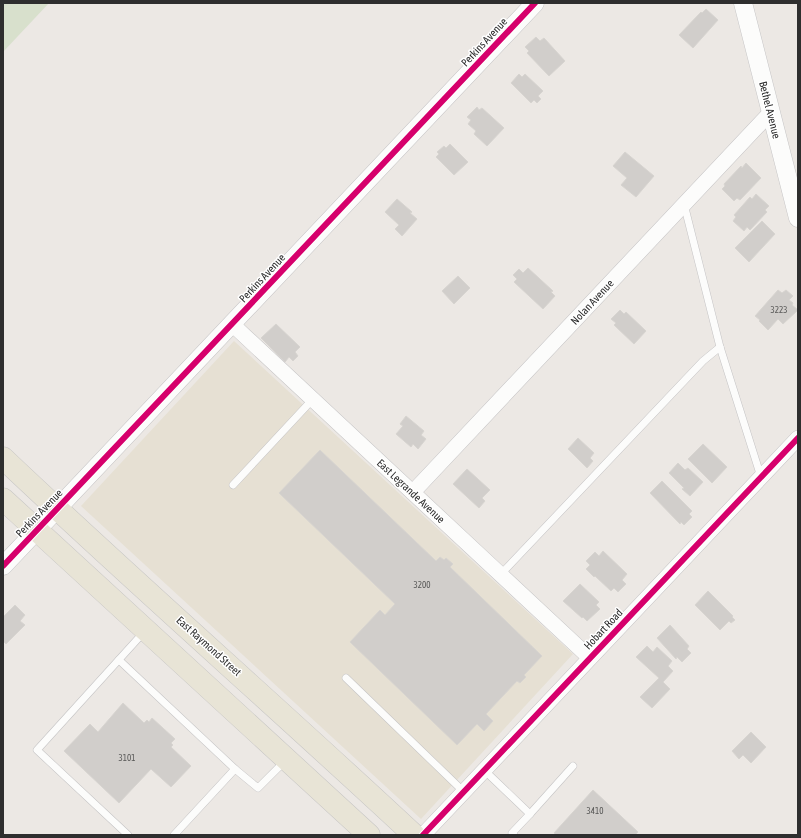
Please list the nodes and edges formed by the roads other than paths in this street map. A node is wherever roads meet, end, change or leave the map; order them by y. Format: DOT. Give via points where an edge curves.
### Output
graph roads {
  1 [pos="535,3"];
  2 [pos="743,3"];
  3 [pos="770,112"];
  4 [pos="684,204"];
  5 [pos="798,218"];
  6 [pos="232,324"];
  7 [pos="720,347"];
  8 [pos="313,400"];
  9 [pos="798,438"];
  10 [pos="3,458"];
  11 [pos="761,477"];
  12 [pos="233,485"];
  13 [pos="413,492"];
  14 [pos="3,499"];
  15 [pos="57,509"];
  16 [pos="37,531"];
  17 [pos="3,566"];
  18 [pos="501,574"];
  19 [pos="146,630"];
  20 [pos="590,658"];
  21 [pos="119,660"];
  22 [pos="346,678"];
  23 [pos="287,759"];
  24 [pos="573,766"];
  25 [pos="235,769"];
  26 [pos="484,770"];
  27 [pos="464,792"];
  28 [pos="530,814"];
  29 [pos="177,834"];
  30 [pos="128,835"];
  31 [pos="369,835"];
  32 [pos="414,835"];
  33 [pos="424,835"];
  34 [pos="514,835"];
  1 -- 6 [label="street, Perkins Avenue"];
  2 -- 3 [label="street, Bethel Avenue"];
  3 -- 4 [label="street, Nolan Avenue"];
  3 -- 5 [label="street, Bethel Avenue"];
  4 -- 7 [label="lane"];
  4 -- 13 [label="street, Nolan Avenue"];
  6 -- 8 [label="street, East Legrande Avenue"];
  6 -- 15 [label="street, Perkins Avenue"];
  7 -- 11 [label="lane"];
  7 -- 18 [label="lane" via="703,361"];
  8 -- 12 [label="lane"];
  8 -- 13 [label="street, East Legrande Avenue"];
  9 -- 11 [label="street, Hobart Road"];
  10 -- 15 [label="main road, East Raymond Street"];
  11 -- 20 [label="street, Hobart Road"];
  13 -- 18 [label="street, East Legrande Avenue"];
  14 -- 16 [label="main road"];
  15 -- 16 [label="street, Perkins Avenue"];
  15 -- 32 [label="main road, East Raymond Street"];
  16 -- 17 [label="street, Perkins Avenue"];
  16 -- 19 [label="main road"];
  18 -- 20 [label="street, East Legrande Avenue"];
  19 -- 21 [label="lane"];
  19 -- 23 [label="main road"];
  20 -- 26 [label="street, Hobart Road"];
  21 -- 25 [label="lane"];
  21 -- 30 [label="lane" via="37,750"];
  22 -- 27 [label="lane"];
  23 -- 25 [label="lane" via="258,788"];
  23 -- 31 [label="main road"];
  24 -- 28 [label="lane"];
  25 -- 29 [label="lane"];
  26 -- 27 [label="street, Hobart Road"];
  26 -- 28 [label="lane"];
  27 -- 33 [label="street, Hobart Road"];
  28 -- 34 [label="lane" via="512,833"];
}
